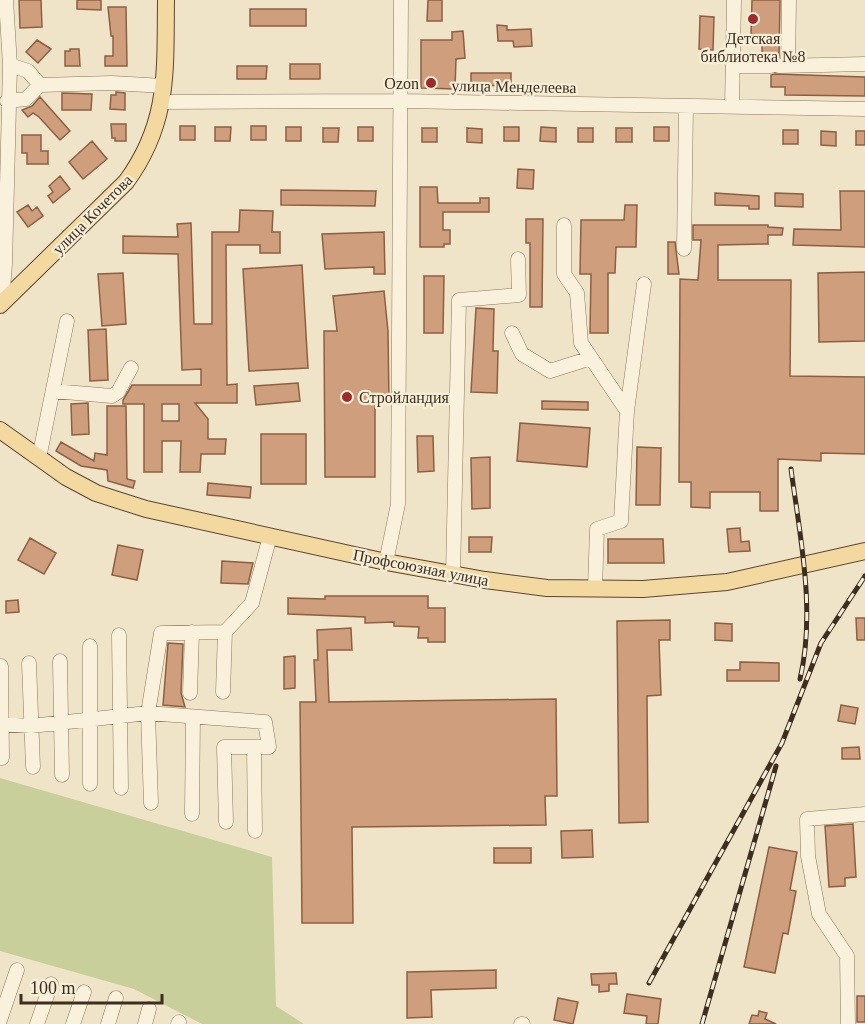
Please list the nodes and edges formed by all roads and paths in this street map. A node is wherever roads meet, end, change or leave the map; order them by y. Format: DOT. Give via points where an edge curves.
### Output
graph roads {
  1 [pos="6,0"];
  2 [pos="166,0"];
  3 [pos="401,0"];
  4 [pos="734,0"];
  5 [pos="789,0"];
  6 [pos="865,64"];
  7 [pos="10,65"];
  8 [pos="734,66"];
  9 [pos="780,66"];
  10 [pos="40,85"];
  11 [pos="164,94"];
  12 [pos="8,101"];
  13 [pos="401,101"];
  14 [pos="686,106"];
  15 [pos="732,106"];
  16 [pos="865,109"];
  17 [pos="564,225"];
  18 [pos="684,249"];
  19 [pos="518,259"];
  20 [pos="2,265"];
  21 [pos="644,284"];
  22 [pos="1,304"];
  23 [pos="67,321"];
  24 [pos="512,333"];
  25 [pos="591,358"];
  26 [pos="131,368"];
  27 [pos="52,391"];
  28 [pos="627,411"];
  29 [pos="0,430"];
  30 [pos="39,458"];
  31 [pos="270,536"];
  32 [pos="865,551"];
  33 [pos="386,562"];
  34 [pos="453,575"];
  35 [pos="595,588"];
  36 [pos="192,632"];
  37 [pos="225,632"];
  38 [pos="118,635"];
  39 [pos="90,646"];
  40 [pos="60,661"];
  41 [pos="29,663"];
  42 [pos="1,666"];
  43 [pos="223,692"];
  44 [pos="190,693"];
  45 [pos="148,713"];
  46 [pos="120,717"];
  47 [pos="193,717"];
  48 [pos="90,720"];
  49 [pos="1,724"];
  50 [pos="61,724"];
  51 [pos="31,726"];
  52 [pos="254,747"];
  53 [pos="2,758"];
  54 [pos="33,767"];
  55 [pos="62,775"];
  56 [pos="90,784"];
  57 [pos="121,788"];
  58 [pos="151,803"];
  59 [pos="192,814"];
  60 [pos="865,814"];
  61 [pos="226,822"];
  62 [pos="255,831"];
  63 [pos="17,970"];
  64 [pos="51,984"];
  65 [pos="84,992"];
  66 [pos="116,998"];
  67 [pos="149,1009"];
  68 [pos="0,1020"];
  69 [pos="37,1024"];
  70 [pos="73,1024"];
  71 [pos="108,1024"];
  72 [pos="145,1024"];
  73 [pos="848,1024"];
  1 -- 7 [label="street"];
  2 -- 11 [label="main road, улица Кочетова"];
  3 -- 13 [label="street"];
  4 -- 8 [label="street"];
  5 -- 9 [label="street"];
  6 -- 9 [label="street"];
  7 -- 10 [label="street" via="28,71"];
  7 -- 12 [label="street"];
  8 -- 9 [label="street"];
  8 -- 15 [label="street"];
  10 -- 11 [label="street, улица Менделеева" via="112,83"];
  10 -- 12 [label="street" via="26,99"];
  11 -- 13 [label="street, улица Менделеева"];
  11 -- 22 [label="main road, улица Кочетова" via="145,152 126,182"];
  12 -- 20 [label="street"];
  13 -- 14 [label="street, улица Менделеева"];
  13 -- 33 [label="street" via="398,504"];
  14 -- 15 [label="street, улица Менделеева"];
  14 -- 18 [label="street"];
  15 -- 16 [label="street, улица Менделеева"];
  17 -- 25 [label="street" via="564,274 577,293 581,343"];
  19 -- 34 [label="street" via="519,295 459,300"];
  20 -- 22 [label="street"];
  21 -- 28 [label="street"];
  23 -- 27 [label="street"];
  24 -- 25 [label="street" via="522,354 550,371"];
  25 -- 28 [label="street"];
  26 -- 27 [label="street" via="112,396"];
  27 -- 30 [label="street"];
  28 -- 35 [label="street" via="621,520 597,529"];
  29 -- 30 [label="main road, Профсоюзная улица"];
  30 -- 31 [label="main road, Профсоюзная улица" via="96,493 146,509"];
  31 -- 33 [label="main road, Профсоюзная улица"];
  31 -- 37 [label="street" via="252,603"];
  32 -- 35 [label="main road, Профсоюзная улица" via="727,582 643,589"];
  33 -- 34 [label="main road, Профсоюзная улица"];
  34 -- 35 [label="main road, Профсоюзная улица" via="546,588"];
  36 -- 37 [label="street"];
  36 -- 44 [label="street"];
  36 -- 45 [label="street" via="161,633"];
  37 -- 43 [label="street"];
  38 -- 46 [label="street"];
  39 -- 48 [label="street"];
  40 -- 50 [label="street"];
  41 -- 51 [label="street"];
  42 -- 49 [label="street"];
  45 -- 46 [label="street"];
  45 -- 47 [label="street"];
  45 -- 58 [label="street"];
  46 -- 48 [label="street"];
  46 -- 57 [label="street"];
  47 -- 52 [label="street" via="265,722 269,747"];
  47 -- 59 [label="street"];
  48 -- 50 [label="street"];
  48 -- 56 [label="street"];
  49 -- 51 [label="street"];
  49 -- 53 [label="street"];
  50 -- 51 [label="street"];
  50 -- 55 [label="street"];
  51 -- 54 [label="street"];
  52 -- 61 [label="street" via="224,747"];
  52 -- 62 [label="street"];
  60 -- 73 [label="street" via="807,819 808,856 819,914 847,956"];
  63 -- 68 [label="street"];
  64 -- 69 [label="street"];
  65 -- 70 [label="street"];
  66 -- 71 [label="street"];
  67 -- 72 [label="street"];
}
